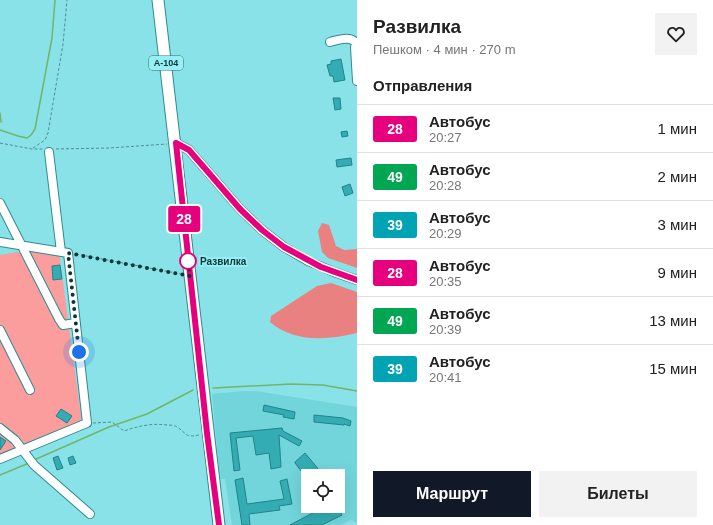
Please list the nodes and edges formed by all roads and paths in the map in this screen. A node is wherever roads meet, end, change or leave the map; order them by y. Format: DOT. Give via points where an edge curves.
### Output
graph roads {
  1 [pos="67,0"];
  2 [pos="158,0"];
  3 [pos="330,42"];
  4 [pos="357,44"];
  5 [pos="357,81"];
  6 [pos="0,142"];
  7 [pos="176,143"];
  8 [pos="32,149"];
  9 [pos="51,150"];
  10 [pos="0,203"];
  11 [pos="0,242"];
  12 [pos="21,245"];
  13 [pos="65,252"];
  14 [pos="190,276"];
  15 [pos="357,280"];
  16 [pos="76,323"];
  17 [pos="0,330"];
  18 [pos="30,390"];
  19 [pos="87,423"];
  20 [pos="0,428"];
  21 [pos="207,433"];
  22 [pos="22,449"];
  23 [pos="0,459"];
  24 [pos="90,514"];
  25 [pos="219,525"];
  1 -- 8 [label="path" via="63,44 48,133 45,140"];
  2 -- 7 [label="highway, А-104"];
  3 -- 4 [label="street" via="350,39"];
  4 -- 5 [label="street"];
  6 -- 8 [label="path"];
  7 -- 9 [label="path"];
  7 -- 14 [label="highway, А-104"];
  7 -- 15 [label="street" via="189,150 240,209 284,247 321,267"];
  8 -- 9 [label="path"];
  9 -- 13 [label="street"];
  10 -- 12 [label="street"];
  11 -- 12 [label="street"];
  12 -- 13 [label="street"];
  12 -- 16 [label="street" via="63,325"];
  13 -- 14 [label="path"];
  13 -- 16 [label="street"];
  14 -- 21 [label="highway, А-104"];
  16 -- 19 [label="street"];
  17 -- 18 [label="street"];
  19 -- 21 [label="path" via="112,422 124,431 140,425 159,424 176,426 191,436"];
  19 -- 22 [label="street"];
  20 -- 22 [label="street"];
  21 -- 25 [label="highway, А-104"];
  22 -- 23 [label="street"];
  22 -- 24 [label="street" via="34,465"];
}
